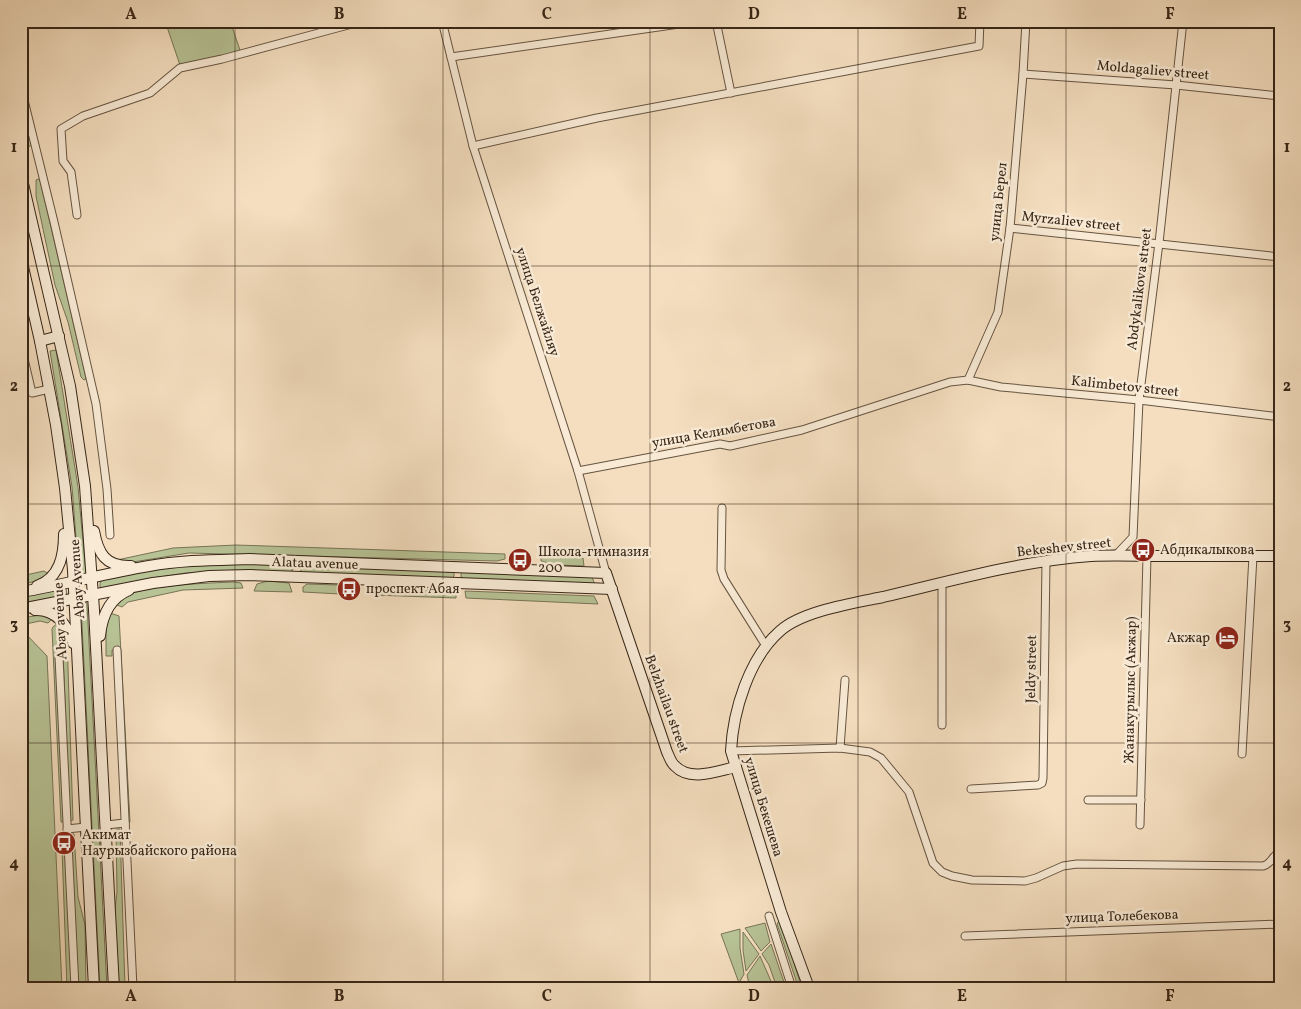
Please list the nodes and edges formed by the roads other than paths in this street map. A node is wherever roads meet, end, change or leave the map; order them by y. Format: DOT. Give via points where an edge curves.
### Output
graph roads {
  1 [pos="363,21"];
  2 [pos="442,21"];
  3 [pos="700,21"];
  4 [pos="716,21"];
  5 [pos="980,21"];
  6 [pos="1026,21"];
  7 [pos="1183,21"];
  8 [pos="451,58"];
  9 [pos="1023,74"];
  10 [pos="1176,85"];
  11 [pos="21,88"];
  12 [pos="731,93"];
  13 [pos="1280,96"];
  14 [pos="473,146"];
  15 [pos="21,175"];
  16 [pos="77,215"];
  17 [pos="1010,228"];
  18 [pos="1159,243"];
  19 [pos="1280,257"];
  20 [pos="21,258"];
  21 [pos="59,336"];
  22 [pos="40,341"];
  23 [pos="21,346"];
  24 [pos="968,380"];
  25 [pos="49,389"];
  26 [pos="1139,400"];
  27 [pos="1280,417"];
  28 [pos="578,471"];
  29 [pos="85,486"];
  30 [pos="65,488"];
  31 [pos="722,508"];
  32 [pos="110,535"];
  33 [pos="1116,555"];
  34 [pos="1147,556"];
  35 [pos="1254,556"];
  36 [pos="1280,556"];
  37 [pos="296,561"];
  38 [pos="1046,561"];
  39 [pos="149,566"];
  40 [pos="457,567"];
  41 [pos="606,573"];
  42 [pos="298,577"];
  43 [pos="92,578"];
  44 [pos="73,582"];
  45 [pos="153,582"];
  46 [pos="458,582"];
  47 [pos="942,583"];
  48 [pos="612,589"];
  49 [pos="21,592"];
  50 [pos="93,594"];
  51 [pos="74,598"];
  52 [pos="21,610"];
  53 [pos="766,646"];
  54 [pos="117,650"];
  55 [pos="59,657"];
  56 [pos="97,659"];
  57 [pos="77,661"];
  58 [pos="845,680"];
  59 [pos="942,725"];
  60 [pos="840,748"];
  61 [pos="731,751"];
  62 [pos="1242,754"];
  63 [pos="736,767"];
  64 [pos="971,789"];
  65 [pos="1088,800"];
  66 [pos="1142,800"];
  67 [pos="125,823"];
  68 [pos="106,824"];
  69 [pos="1140,825"];
  70 [pos="86,827"];
  71 [pos="67,828"];
  72 [pos="1280,852"];
  73 [pos="769,916"];
  74 [pos="1280,924"];
  75 [pos="964,936"];
  76 [pos="75,988"];
  77 [pos="94,988"];
  78 [pos="114,988"];
  79 [pos="133,988"];
  80 [pos="792,988"];
  81 [pos="809,988"];
  1 -- 16 [label="street" via="180,68 150,93 83,116 61,129 63,161 71,172"];
  2 -- 8 [label="street, улица Белжайляу"];
  3 -- 8 [label="street"];
  4 -- 12 [label="street"];
  5 -- 12 [label="street" via="979,46"];
  6 -- 9 [label="street, улица Берел"];
  7 -- 10 [label="street, Abdykalikova street"];
  8 -- 14 [label="street, улица Белжайляу"];
  9 -- 10 [label="street, Moldagaliev street"];
  9 -- 17 [label="street, улица Берел"];
  10 -- 13 [label="street, Moldagaliev street"];
  10 -- 18 [label="street, Abdykalikova street"];
  11 -- 32 [label="street" via="96,404"];
  12 -- 14 [label="street"];
  14 -- 28 [label="street, улица Белжайляу"];
  15 -- 21 [label="main road, Abay Avenue"];
  17 -- 18 [label="street, Myrzaliev street"];
  17 -- 24 [label="street, улица Берел" via="998,312"];
  18 -- 19 [label="street, Myrzaliev street"];
  18 -- 26 [label="street, Abdykalikova street"];
  20 -- 22 [label="main road, Abay avenue"];
  21 -- 22 [label="main road"];
  21 -- 29 [label="main road, Abay Avenue"];
  22 -- 25 [label="main road, Abay avenue"];
  23 -- 25 [label="street" via="32,393"];
  24 -- 26 [label="street, Kalimbetov street" via="1001,387"];
  24 -- 28 [label="street, улица Келимбетова" via="950,382 802,430 730,446 720,444"];
  25 -- 30 [label="main road, Abay avenue"];
  26 -- 27 [label="street, Kalimbetov street"];
  26 -- 33 [label="street, Abdykalikova street" via="1133,537"];
  28 -- 41 [label="street, улица Белжайляу"];
  29 -- 39 [label="main road" via="97,547 103,555 116,565"];
  29 -- 43 [label="main road, Abay Avenue"];
  30 -- 44 [label="main road, Abay avenue"];
  30 -- 49 [label="main road" via="62,561 49,580"];
  31 -- 53 [label="street" via="721,570"];
  33 -- 34 [label="main road, Bekeshev street"];
  33 -- 38 [label="main road, Bekeshev street"];
  34 -- 35 [label="main road, Bekeshev street"];
  34 -- 66 [label="street, Жанакурылыс (Акжар)"];
  35 -- 36 [label="main road, Bekeshev street"];
  35 -- 62 [label="street"];
  37 -- 39 [label="main road, Alatau avenue" via="249,558"];
  37 -- 40 [label="main road, Alatau avenue"];
  37 -- 42 [label="main road"];
  38 -- 47 [label="main road, Bekeshev street"];
  38 -- 64 [label="street, Jeldy street" via="1044,778 1038,785"];
  39 -- 43 [label="main road, Alatau avenue"];
  40 -- 41 [label="main road, Alatau avenue"];
  40 -- 46 [label="main road"];
  41 -- 48 [label="main road, улица Белжайляу"];
  42 -- 45 [label="main road, Alatau avenue" via="209,576"];
  42 -- 46 [label="main road, Alatau avenue"];
  43 -- 44 [label="main road, Alatau avenue"];
  43 -- 50 [label="main road, Abay Avenue"];
  44 -- 49 [label="main road, Alatau avenue"];
  44 -- 51 [label="main road, Abay avenue"];
  45 -- 50 [label="main road, Alatau avenue"];
  45 -- 56 [label="main road" via="127,591 111,604 101,625"];
  46 -- 48 [label="main road, Alatau avenue"];
  47 -- 53 [label="main road, улица Бекешева" via="800,619 780,630"];
  47 -- 59 [label="street"];
  48 -- 63 [label="main road, Belzhailau street" via="674,766 686,774 697,775"];
  50 -- 51 [label="main road, Alatau avenue"];
  50 -- 56 [label="main road, Abay Avenue"];
  51 -- 52 [label="main road, Alatau avenue"];
  51 -- 57 [label="main road, Abay avenue"];
  52 -- 57 [label="main road" via="40,610 59,618 71,636"];
  53 -- 61 [label="main road, улица Бекешева" via="745,686 732,732"];
  54 -- 67 [label="street"];
  55 -- 71 [label="street"];
  56 -- 68 [label="main road, Abay Avenue"];
  57 -- 70 [label="main road, Abay avenue"];
  58 -- 60 [label="street"];
  60 -- 61 [label="street"];
  60 -- 72 [label="street" via="870,752 881,758 896,775 909,792 933,863 952,876 972,880 1025,881 1062,866 1078,864 1263,866"];
  61 -- 63 [label="main road, улица Бекешева"];
  63 -- 81 [label="main road, улица Бекешева" via="781,912"];
  65 -- 66 [label="street"];
  66 -- 69 [label="street, Жанакурылыс (Акжар)"];
  67 -- 68 [label="street"];
  67 -- 79 [label="street"];
  68 -- 78 [label="main road, Abay Avenue"];
  70 -- 71 [label="street"];
  70 -- 77 [label="main road, Abay avenue"];
  71 -- 76 [label="street"];
  73 -- 80 [label="street"];
  74 -- 75 [label="street, улица Толебекова"];
}
